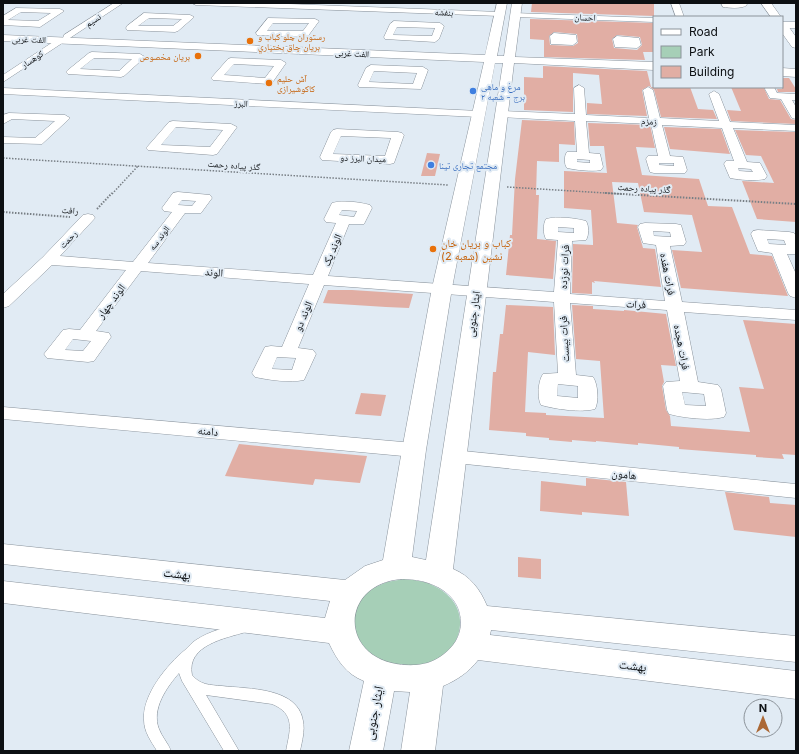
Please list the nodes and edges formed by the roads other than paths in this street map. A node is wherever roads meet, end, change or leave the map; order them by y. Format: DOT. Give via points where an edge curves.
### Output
graph roads {
  1 [pos="52,3"];
  2 [pos="119,3"];
  3 [pos="196,3"];
  4 [pos="427,3"];
  5 [pos="502,3"];
  6 [pos="517,3"];
  7 [pos="674,3"];
  8 [pos="684,3"];
  9 [pos="725,3"];
  10 [pos="766,3"];
  11 [pos="306,5"];
  12 [pos="738,6"];
  13 [pos="180,7"];
  14 [pos="39,11"];
  15 [pos="423,11"];
  16 [pos="500,14"];
  17 [pos="516,14"];
  18 [pos="168,16"];
  19 [pos="680,16"];
  20 [pos="775,16"];
  21 [pos="3,19"];
  22 [pos="293,20"];
  23 [pos="653,20"];
  24 [pos="3,22"];
  25 [pos="417,25"];
  26 [pos="783,25"];
  27 [pos="796,25"];
  28 [pos="783,26"];
  29 [pos="3,34"];
  30 [pos="3,38"];
  31 [pos="64,39"];
  32 [pos="796,45"];
  33 [pos="500,57"];
  34 [pos="653,62"];
  35 [pos="653,66"];
  36 [pos="783,67"];
  37 [pos="796,68"];
  38 [pos="783,72"];
  39 [pos="96,73"];
  40 [pos="796,73"];
  41 [pos="3,79"];
  42 [pos="241,80"];
  43 [pos="590,85"];
  44 [pos="389,86"];
  45 [pos="649,88"];
  46 [pos="3,91"];
  47 [pos="708,92"];
  48 [pos="69,94"];
  49 [pos="792,97"];
  50 [pos="222,102"];
  51 [pos="378,109"];
  52 [pos="479,114"];
  53 [pos="501,114"];
  54 [pos="796,116"];
  55 [pos="37,117"];
  56 [pos="581,118"];
  57 [pos="3,120"];
  58 [pos="656,121"];
  59 [pos="726,125"];
  60 [pos="202,126"];
  61 [pos="796,128"];
  62 [pos="368,134"];
  63 [pos="3,140"];
  64 [pos="582,156"];
  65 [pos="664,159"];
  66 [pos="742,165"];
  67 [pos="181,209"];
  68 [pos="88,218"];
  69 [pos="344,220"];
  70 [pos="565,236"];
  71 [pos="662,241"];
  72 [pos="778,249"];
  73 [pos="48,260"];
  74 [pos="138,266"];
  75 [pos="319,279"];
  76 [pos="442,288"];
  77 [pos="477,291"];
  78 [pos="796,293"];
  79 [pos="562,298"];
  80 [pos="3,304"];
  81 [pos="675,306"];
  82 [pos="796,315"];
  83 [pos="85,335"];
  84 [pos="288,352"];
  85 [pos="567,379"];
  86 [pos="690,387"];
  87 [pos="3,413"];
  88 [pos="414,450"];
  89 [pos="453,457"];
  90 [pos="796,491"];
  91 [pos="3,554"];
  92 [pos="396,568"];
  93 [pos="438,574"];
  94 [pos="3,592"];
  95 [pos="350,592"];
  96 [pos="477,616"];
  97 [pos="257,622"];
  98 [pos="339,632"];
  99 [pos="470,646"];
  100 [pos="796,649"];
  101 [pos="191,651"];
  102 [pos="381,674"];
  103 [pos="428,677"];
  104 [pos="191,684"];
  105 [pos="796,685"];
  106 [pos="164,751"];
  107 [pos="232,751"];
  108 [pos="293,751"];
  109 [pos="366,751"];
  110 [pos="418,751"];
  1 -- 14 [label="street"];
  2 -- 31 [label="street, نسیم"];
  3 -- 11 [label="street, بنفشه"];
  4 -- 15 [label="street"];
  5 -- 16 [label="main road"];
  6 -- 17 [label="main road"];
  7 -- 8 [label="street"];
  7 -- 19 [label="street"];
  9 -- 12 [label="street"];
  10 -- 20 [label="main road"];
  11 -- 15 [label="street, بنفشه"];
  11 -- 22 [label="street"];
  13 -- 18 [label="street"];
  14 -- 21 [label="street" via="19,10"];
  14 -- 24 [label="street" via="60,11 40,24"];
  15 -- 16 [label="street, بنفشه"];
  15 -- 25 [label="street"];
  16 -- 33 [label="main road"];
  17 -- 23 [label="street, احسان" via="563,23 623,25"];
  17 -- 33 [label="main road"];
  18 -- 18 [label="street" via="147,15 130,28 175,29 190,16"];
  22 -- 22 [label="street" via="271,20 260,33 305,34 315,21"];
  25 -- 25 [label="street" via="394,24 388,37 435,39 440,26"];
  26 -- 27 [label="street"];
  28 -- 32 [label="main road"];
  29 -- 31 [label="main road, الفت غربی"];
  30 -- 31 [label="main road, الفت غربی"];
  31 -- 33 [label="main road, الفت غربی"];
  31 -- 41 [label="street, کوهسار"];
  33 -- 34 [label="main road, الفت غربی"];
  33 -- 35 [label="main road, الفت غربی"];
  33 -- 52 [label="main road"];
  33 -- 53 [label="main road, ایثار جنوبی"];
  36 -- 37 [label="main road"];
  38 -- 40 [label="main road"];
  39 -- 39 [label="street" via="121,74 140,57 92,55 71,72"];
  39 -- 48 [label="street"];
  42 -- 42 [label="street" via="268,81 281,63 231,61 216,78"];
  42 -- 50 [label="street"];
  43 -- 56 [label="street" via="572,85"];
  44 -- 44 [label="street" via="417,87 423,70 371,68 363,85"];
  44 -- 51 [label="street"];
  45 -- 58 [label="street"];
  46 -- 48 [label="street, البرز"];
  47 -- 59 [label="street"];
  48 -- 50 [label="street, البرز"];
  48 -- 55 [label="street"];
  49 -- 54 [label="street"];
  50 -- 51 [label="street, البرز"];
  50 -- 60 [label="street"];
  51 -- 52 [label="street, البرز"];
  51 -- 62 [label="street"];
  52 -- 76 [label="main road"];
  53 -- 56 [label="street, زمزم"];
  53 -- 77 [label="main road, ایثار جنوبی"];
  55 -- 57 [label="street" via="9,116"];
  55 -- 63 [label="street" via="65,118 38,142"];
  56 -- 58 [label="street, زمزم"];
  56 -- 64 [label="street"];
  58 -- 59 [label="street, زمزم"];
  58 -- 65 [label="street"];
  59 -- 61 [label="street, زمزم"];
  59 -- 66 [label="street"];
  60 -- 60 [label="street" via="173,124 152,148 213,151 232,127"];
  62 -- 62 [label="street, میدان البرز دو" via="337,132 326,156 390,160 398,135"];
  67 -- 74 [label="street, الوند سه"];
  68 -- 73 [label="street, رحمت"];
  69 -- 75 [label="street, الوند یک"];
  70 -- 79 [label="street, فرات نوزده"];
  71 -- 81 [label="street, فرات هفده"];
  72 -- 78 [label="street"];
  73 -- 74 [label="street, الوند"];
  73 -- 80 [label="street"];
  74 -- 75 [label="street, الوند"];
  74 -- 83 [label="street, الوند چهار"];
  75 -- 76 [label="street, الوند"];
  75 -- 84 [label="street, الوند دو"];
  76 -- 77 [label="street, الوند"];
  76 -- 88 [label="main road"];
  77 -- 79 [label="street, فرات"];
  77 -- 89 [label="main road, ایثار جنوبی"];
  79 -- 81 [label="street, فرات"];
  79 -- 85 [label="street, فرات بیست"];
  81 -- 82 [label="street, فرات"];
  81 -- 86 [label="street, فرات هجده"];
  87 -- 88 [label="street, دامنه"];
  88 -- 92 [label="main road"];
  89 -- 90 [label="street, هامون"];
  89 -- 93 [label="main road, ایثار جنوبی"];
  91 -- 95 [label="main road, بهشت"];
  92 -- 93 [label="main road" via="417,568"];
  92 -- 95 [label="main road" via="376,574 358,584"];
  93 -- 96 [label="main road" via="456,584 470,599"];
  94 -- 97 [label="main road"];
  95 -- 98 [label="main road" via="339,614"];
  96 -- 99 [label="main road" via="476,635"];
  96 -- 100 [label="main road"];
  97 -- 98 [label="main road"];
  97 -- 101 [label="lane" via="208,640"];
  98 -- 102 [label="main road" via="346,650 361,664"];
  99 -- 103 [label="main road" via="467,653 450,667"];
  99 -- 105 [label="main road, بهشت"];
  101 -- 104 [label="lane" via="184,668"];
  101 -- 106 [label="lane" via="166,679 150,713 152,728"];
  102 -- 103 [label="main road" via="404,679"];
  102 -- 109 [label="main road, ایثار جنوبی"];
  103 -- 110 [label="main road"];
  104 -- 107 [label="lane"];
  104 -- 108 [label="lane" via="210,691 283,701 291,707 298,726"];
}
